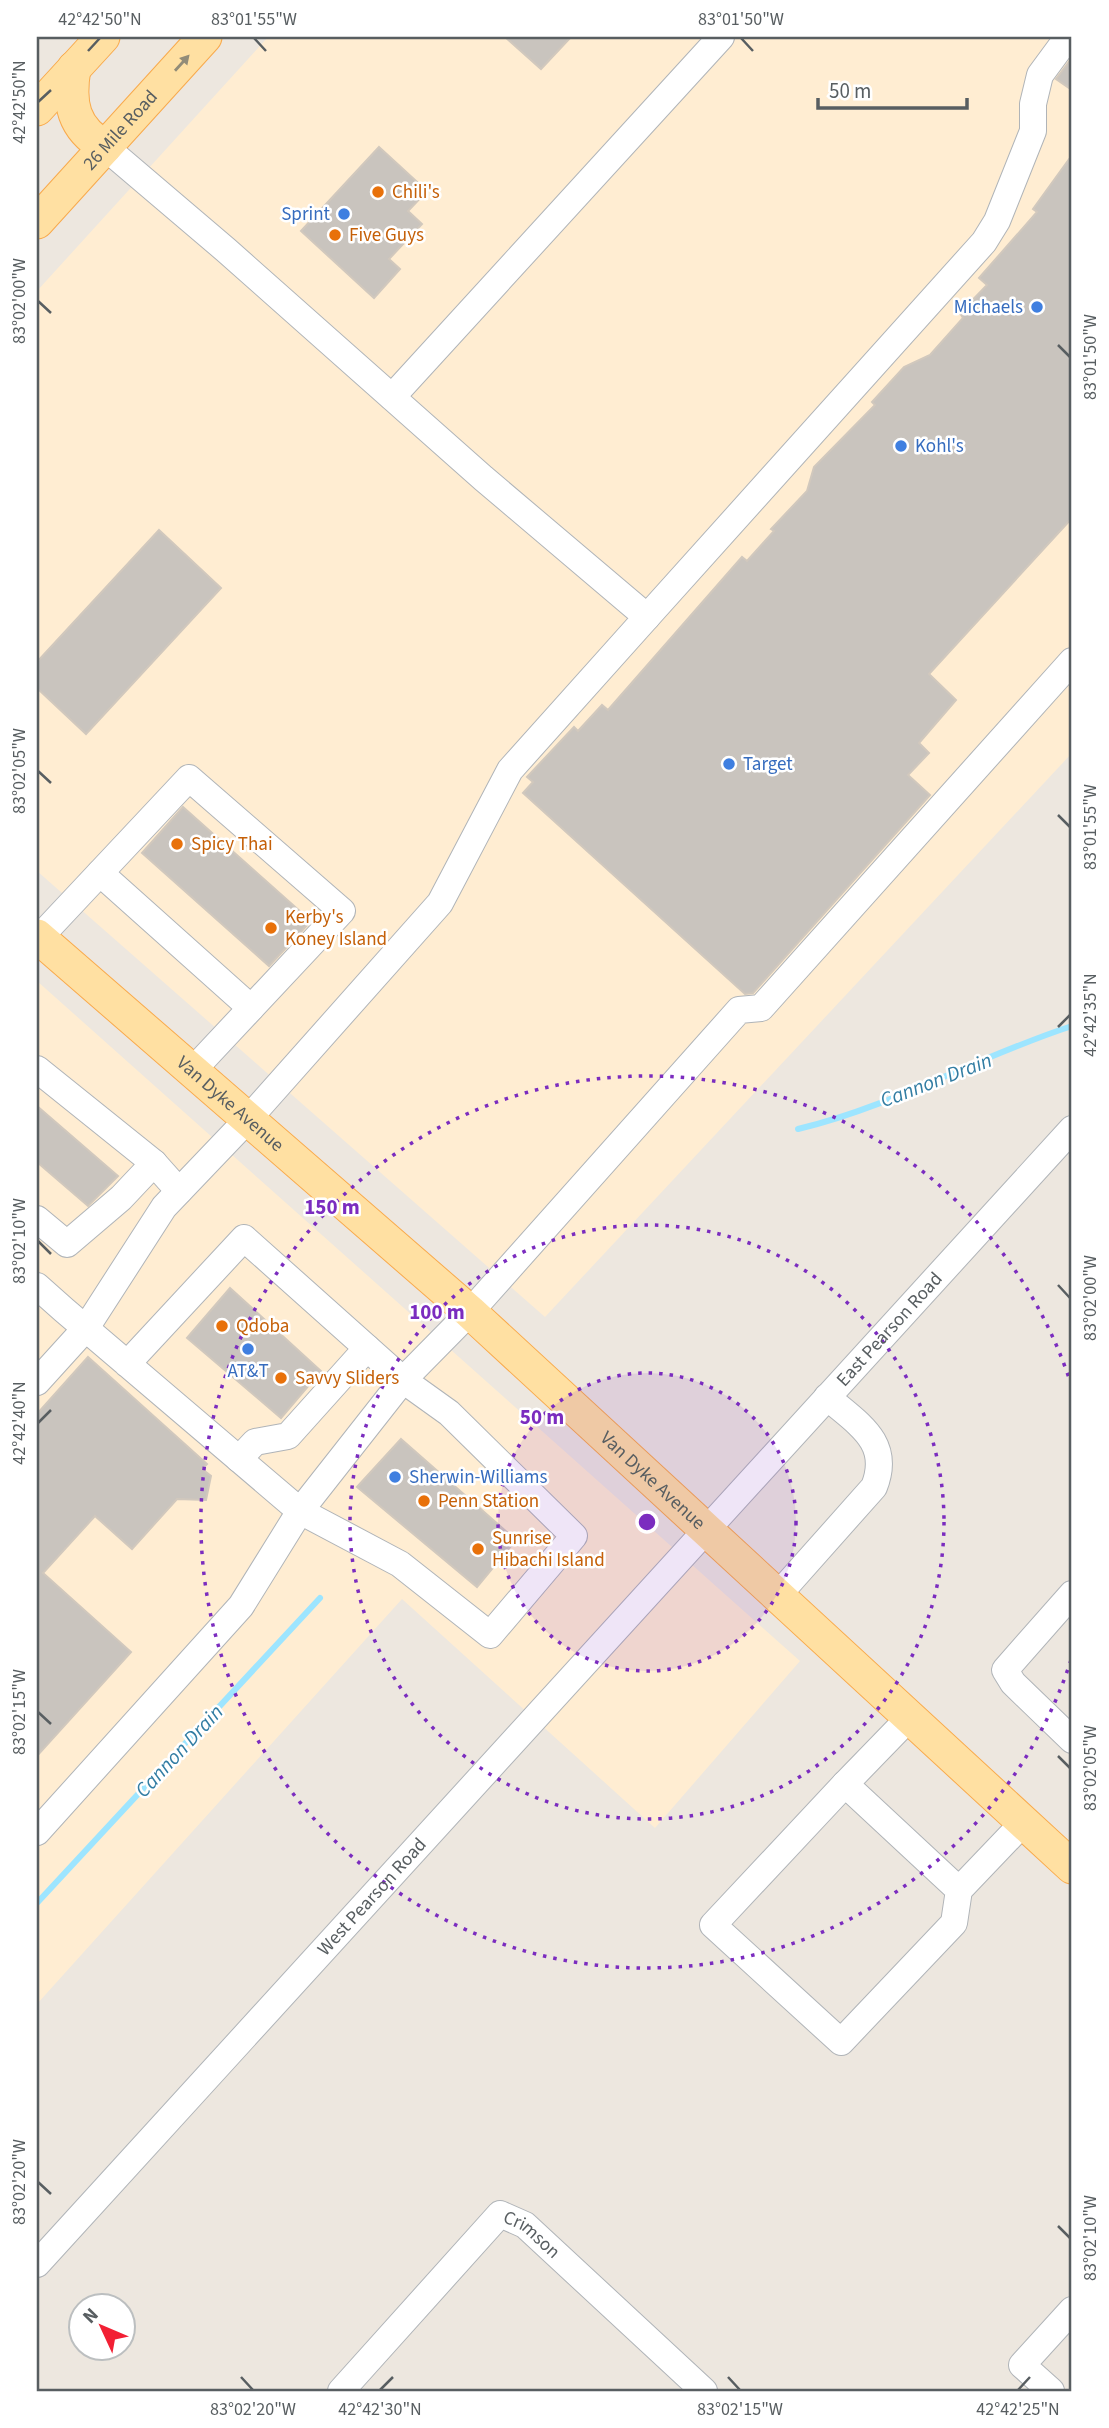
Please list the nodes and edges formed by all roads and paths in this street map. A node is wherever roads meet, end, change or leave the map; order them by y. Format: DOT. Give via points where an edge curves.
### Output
graph roads {
  1 [pos="103,37"];
  2 [pos="205,37"];
  3 [pos="721,37"];
  4 [pos="1068,37"];
  5 [pos="74,68"];
  6 [pos="37,109"];
  7 [pos="106,147"];
  8 [pos="37,222"];
  9 [pos="392,397"];
  10 [pos="647,617"];
  11 [pos="1072,661"];
  12 [pos="100,873"];
  13 [pos="38,938"];
  14 [pos="251,1007"];
  15 [pos="37,1069"];
  16 [pos="193,1070"];
  17 [pos="249,1118"];
  18 [pos="1072,1129"];
  19 [pos="155,1163"];
  20 [pos="179,1191"];
  21 [pos="37,1220"];
  22 [pos="37,1286"];
  23 [pos="470,1312"];
  24 [pos="86,1328"];
  25 [pos="367,1348"];
  26 [pos="127,1364"];
  27 [pos="403,1380"];
  28 [pos="37,1382"];
  29 [pos="827,1398"];
  30 [pos="239,1458"];
  31 [pos="300,1511"];
  32 [pos="707,1529"];
  33 [pos="1072,1594"];
  34 [pos="778,1595"];
  35 [pos="910,1717"];
  36 [pos="1072,1740"];
  37 [pos="845,1784"];
  38 [pos="1024,1822"];
  39 [pos="37,1832"];
  40 [pos="1072,1867"];
  41 [pos="959,1890"];
  42 [pos="37,2264"];
  43 [pos="1072,2310"];
  44 [pos="341,2391"];
  45 [pos="704,2391"];
  46 [pos="1051,2391"];
  1 -- 5 [label="main road"];
  7 -- 2 [label="main road, 26 Mile Road, one-way"];
  3 -- 9 [label="street"];
  4 -- 10 [label="street" via="1040,75 1033,131 984,242"];
  5 -- 6 [label="main road"];
  5 -- 7 [label="main road" via="70,91 76,121"];
  7 -- 8 [label="main road, 26 Mile Road"];
  7 -- 9 [label="street"];
  9 -- 10 [label="street"];
  10 -- 17 [label="street" via="510,770 440,903"];
  11 -- 23 [label="street" via="761,1008 738,1010"];
  12 -- 13 [label="street"];
  12 -- 14 [label="street"];
  12 -- 14 [label="street" via="189,778 342,911"];
  13 -- 16 [label="main road, Van Dyke Avenue"];
  14 -- 16 [label="street"];
  15 -- 19 [label="street"];
  16 -- 17 [label="main road, Van Dyke Avenue"];
  17 -- 20 [label="street"];
  17 -- 23 [label="main road, Van Dyke Avenue"];
  18 -- 29 [label="street, East Pearson Road"];
  19 -- 20 [label="street"];
  19 -- 21 [label="street" via="67,1244"];
  20 -- 24 [label="street" via="164,1206"];
  22 -- 24 [label="street"];
  23 -- 27 [label="street"];
  23 -- 32 [label="main road, Van Dyke Avenue"];
  24 -- 26 [label="street"];
  24 -- 28 [label="street"];
  25 -- 26 [label="street" via="244,1238"];
  25 -- 27 [label="street"];
  25 -- 30 [label="street" via="288,1436 255,1442"];
  26 -- 30 [label="street"];
  27 -- 31 [label="street"];
  27 -- 31 [label="street" via="449,1413 574,1536 490,1635 400,1564"];
  29 -- 32 [label="street, East Pearson Road"];
  29 -- 34 [label="street" via="875,1444 881,1456 880,1471 874,1488"];
  30 -- 31 [label="street"];
  31 -- 39 [label="street" via="241,1606"];
  32 -- 34 [label="main road, Van Dyke Avenue"];
  32 -- 42 [label="street, West Pearson Road"];
  33 -- 36 [label="street" via="1005,1670"];
  34 -- 35 [label="main road, Van Dyke Avenue"];
  35 -- 37 [label="street"];
  35 -- 38 [label="main road, Van Dyke Avenue"];
  37 -- 41 [label="street"];
  37 -- 41 [label="street" via="713,1925 841,2042 954,1923"];
  38 -- 40 [label="main road, Van Dyke Avenue"];
  38 -- 41 [label="street"];
  43 -- 46 [label="street" via="1022,2365"];
  44 -- 45 [label="street, Crimson" via="500,2214 525,2225"];
}
